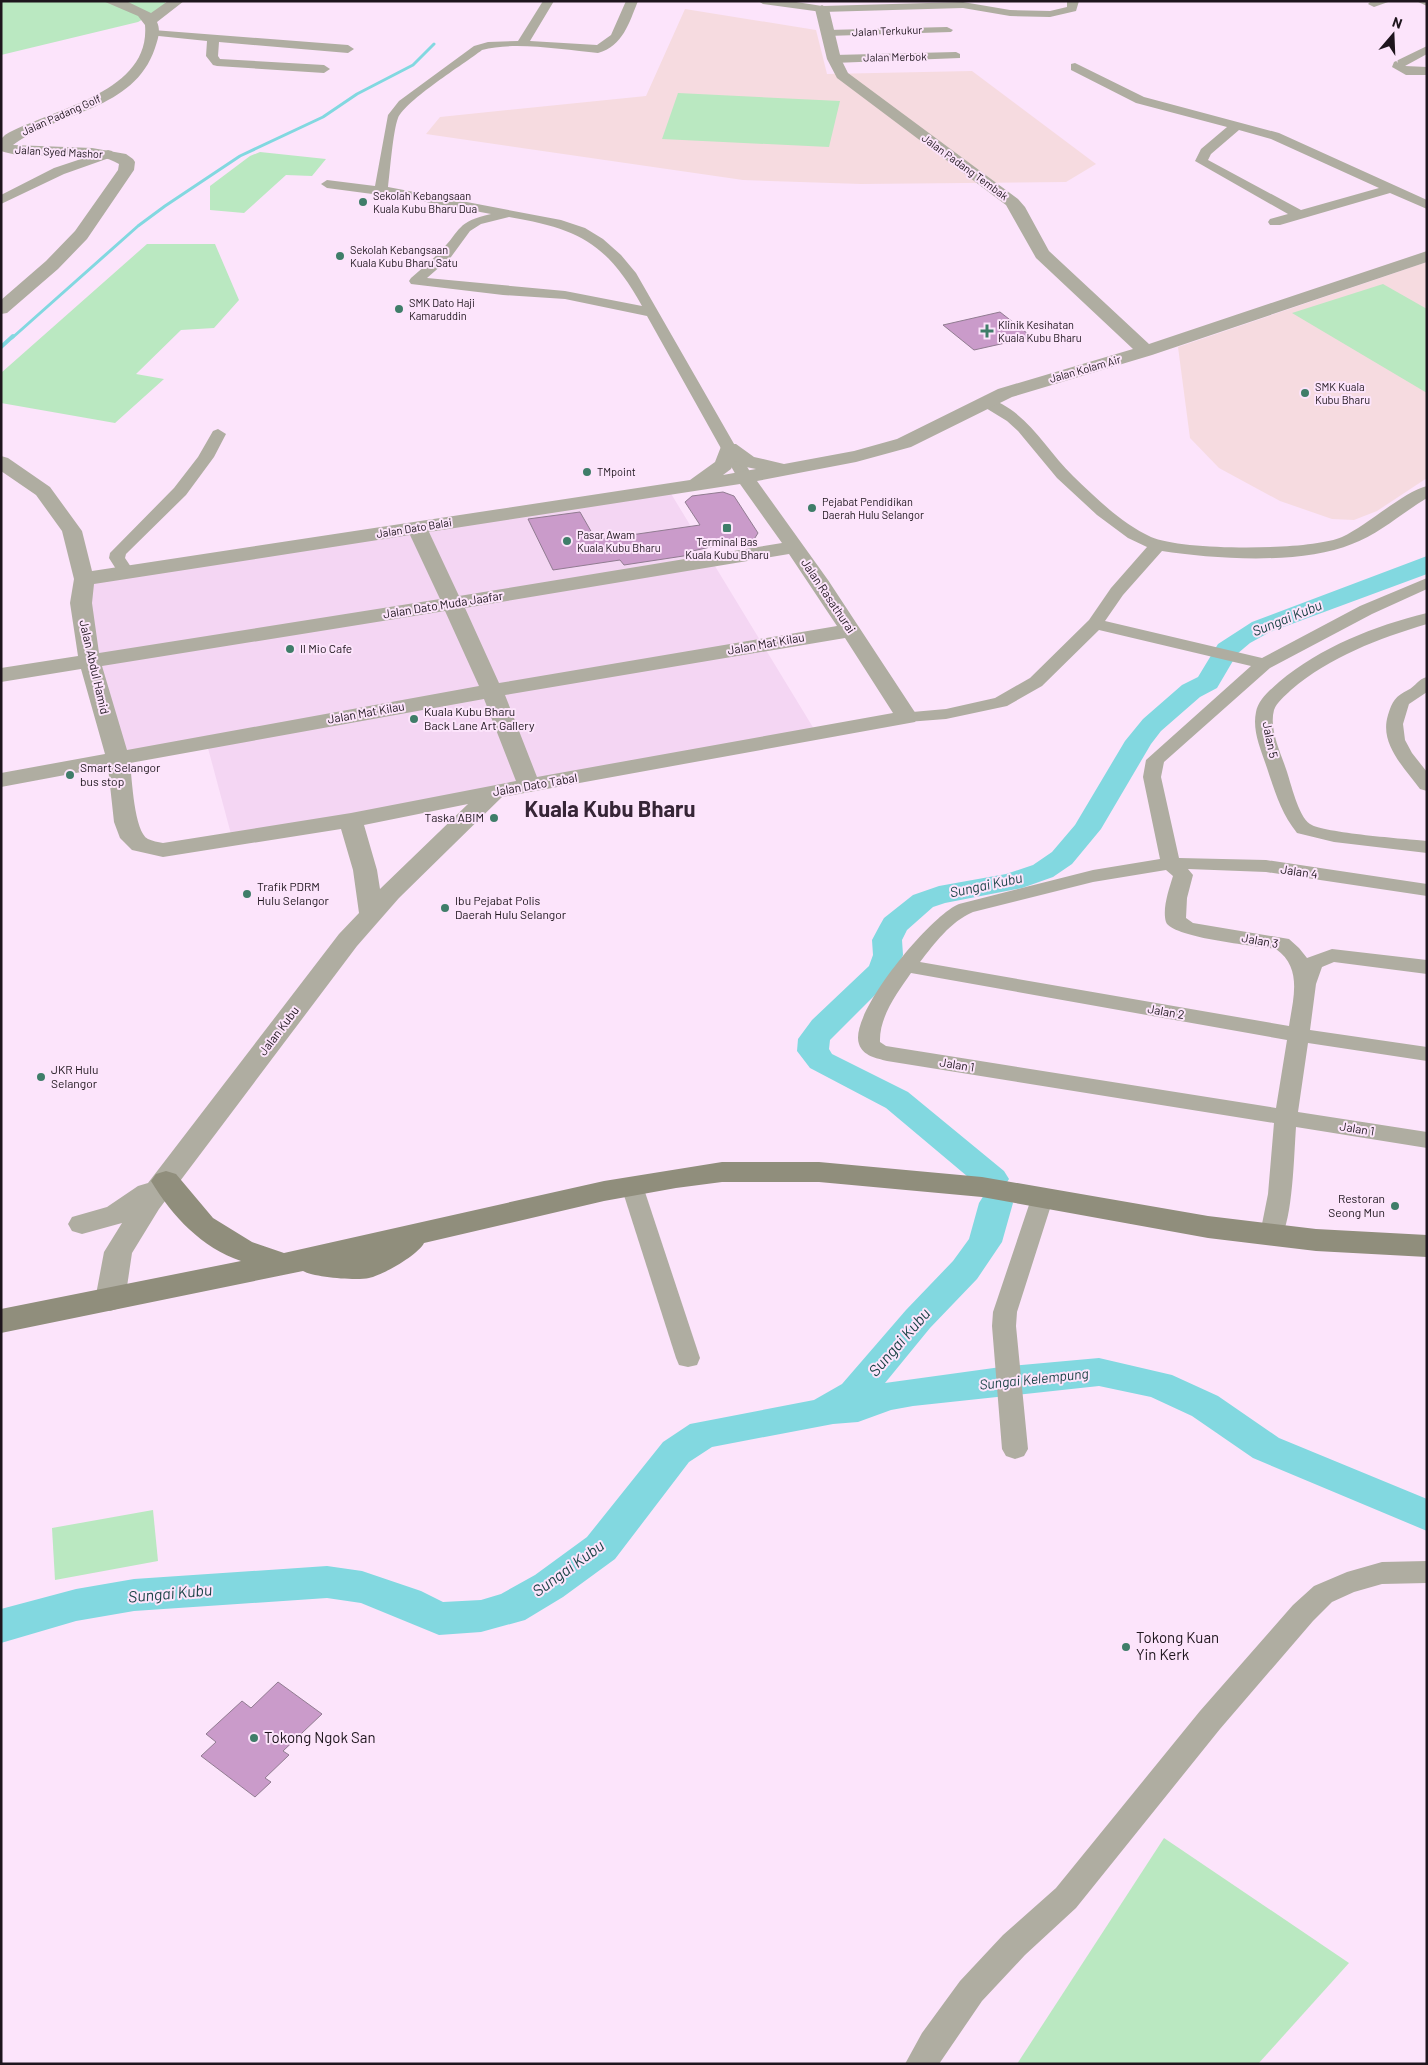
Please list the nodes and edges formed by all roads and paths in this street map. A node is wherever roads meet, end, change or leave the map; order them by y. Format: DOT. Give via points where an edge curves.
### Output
graph roads {
  1 [pos="110,1"];
  2 [pos="177,1"];
  3 [pos="549,1"];
  4 [pos="632,1"];
  5 [pos="763,1"];
  6 [pos="1073,1"];
  7 [pos="1386,1"];
  8 [pos="1421,1"];
  9 [pos="1427,3"];
  10 [pos="1374,4"];
  11 [pos="824,5"];
  12 [pos="152,26"];
  13 [pos="947,30"];
  14 [pos="827,33"];
  15 [pos="213,38"];
  16 [pos="522,44"];
  17 [pos="348,49"];
  18 [pos="1427,49"];
  19 [pos="956,56"];
  20 [pos="834,59"];
  21 [pos="1075,67"];
  22 [pos="324,68"];
  23 [pos="1427,71"];
  24 [pos="1237,126"];
  25 [pos="3,144"];
  26 [pos="108,154"];
  27 [pos="327,184"];
  28 [pos="381,189"];
  29 [pos="1391,189"];
  30 [pos="1,200"];
  31 [pos="452,202"];
  32 [pos="1427,205"];
  33 [pos="515,214"];
  34 [pos="1300,214"];
  35 [pos="1275,222"];
  36 [pos="465,228"];
  37 [pos="446,254"];
  38 [pos="1427,256"];
  39 [pos="454,286"];
  40 [pos="1,308"];
  41 [pos="651,312"];
  42 [pos="1146,351"];
  43 [pos="984,402"];
  44 [pos="218,434"];
  45 [pos="729,448"];
  46 [pos="1,462"];
  47 [pos="793,468"];
  48 [pos="700,484"];
  49 [pos="753,488"];
  50 [pos="1427,491"];
  51 [pos="417,527"];
  52 [pos="1158,545"];
  53 [pos="795,547"];
  54 [pos="127,573"];
  55 [pos="84,579"];
  56 [pos="1427,583"];
  57 [pos="451,604"];
  58 [pos="1427,618"];
  59 [pos="1096,624"];
  60 [pos="851,630"];
  61 [pos="90,661"];
  62 [pos="1264,664"];
  63 [pos="1,675"];
  64 [pos="1423,690"];
  65 [pos="492,691"];
  66 [pos="907,717"];
  67 [pos="118,758"];
  68 [pos="1,780"];
  69 [pos="529,785"];
  70 [pos="1427,785"];
  71 [pos="494,792"];
  72 [pos="351,820"];
  73 [pos="309,827"];
  74 [pos="357,847"];
  75 [pos="1427,847"];
  76 [pos="163,850"];
  77 [pos="1171,864"];
  78 [pos="415,868"];
  79 [pos="365,870"];
  80 [pos="1427,890"];
  81 [pos="371,913"];
  82 [pos="906,966"];
  83 [pos="1427,966"];
  84 [pos="1306,984"];
  85 [pos="1299,1035"];
  86 [pos="1427,1054"];
  87 [pos="1286,1117"];
  88 [pos="1427,1140"];
  89 [pos="166,1180"];
  90 [pos="632,1186"];
  91 [pos="1043,1196"];
  92 [pos="82,1224"];
  93 [pos="1272,1234"];
  94 [pos="1427,1246"];
  95 [pos="291,1262"];
  96 [pos="110,1300"];
  97 [pos="1,1321"];
  98 [pos="688,1358"];
  99 [pos="1015,1449"];
  100 [pos="1427,1572"];
  101 [pos="921,2064"];
  1 -- 12 [label="street" via="135,10"];
  2 -- 12 [label="street"];
  3 -- 16 [label="street"];
  4 -- 16 [label="street" via="615,39 607,46 598,49"];
  5 -- 11 [label="street"];
  6 -- 11 [label="street" via="1072,9 1050,14 1000,12 973,5"];
  7 -- 10 [label="street"];
  8 -- 9 [label="street"];
  11 -- 14 [label="street, Jalan Padang Tembak"];
  12 -- 15 [label="street"];
  12 -- 25 [label="street, Jalan Padang Golf" via="141,67 109,93"];
  13 -- 14 [label="street, Jalan Terkukur"];
  14 -- 20 [label="street, Jalan Padang Tembak"];
  15 -- 17 [label="street"];
  15 -- 22 [label="street" via="212,56 217,62"];
  16 -- 28 [label="street" via="482,46 403,104 390,125"];
  18 -- 23 [label="street" via="1398,67 1406,71"];
  19 -- 20 [label="street, Jalan Merbok"];
  20 -- 42 [label="street, Jalan Padang Tembak" via="848,81 1012,202 1042,254"];
  21 -- 24 [label="street" via="1140,100"];
  24 -- 29 [label="street" via="1275,136"];
  24 -- 34 [label="street" via="1205,152 1201,161"];
  25 -- 26 [label="street, Jalan Syed Mashor"];
  26 -- 30 [label="street" via="59,171"];
  26 -- 40 [label="street, Jalan Syed Mashor" via="124,158 126,170 81,236"];
  27 -- 28 [label="street"];
  28 -- 31 [label="street"];
  29 -- 32 [label="street"];
  29 -- 34 [label="street"];
  31 -- 33 [label="street"];
  31 -- 36 [label="street" via="466,216"];
  33 -- 36 [label="street" via="486,218"];
  33 -- 41 [label="street" via="576,230 605,246 636,283"];
  34 -- 35 [label="street"];
  36 -- 37 [label="street"];
  37 -- 39 [label="street" via="445,273"];
  37 -- 39 [label="street" via="416,281"];
  38 -- 42 [label="street, Jalan Kolam Air"];
  39 -- 41 [label="street" via="565,295"];
  41 -- 45 [label="street"];
  42 -- 43 [label="street, Jalan Kolam Air" via="1005,392"];
  43 -- 47 [label="street, Jalan Kolam Air" via="904,443"];
  43 -- 52 [label="street" via="1012,415 1072,485 1115,522"];
  44 -- 54 [label="street" via="207,456 183,486 118,554 117,558"];
  45 -- 47 [label="street" via="757,465"];
  45 -- 48 [label="street" via="727,460"];
  45 -- 49 [label="street"];
  46 -- 55 [label="street, Jalan Abdul Hamid" via="43,491 53,503 72,532"];
  47 -- 49 [label="street"];
  48 -- 49 [label="street"];
  48 -- 51 [label="street, Jalan Dato Balai"];
  49 -- 53 [label="street, Jalan Rasathurai"];
  50 -- 52 [label="street" via="1370,529 1328,546 1251,552"];
  51 -- 54 [label="street, Jalan Dato Balai"];
  51 -- 57 [label="street"];
  52 -- 59 [label="street" via="1117,592"];
  53 -- 57 [label="street, Jalan Dato Muda Jaafar"];
  53 -- 60 [label="street, Jalan Rasathurai"];
  54 -- 55 [label="street, Jalan Dato Balai"];
  55 -- 61 [label="street, Jalan Abdul Hamid" via="81,604"];
  56 -- 62 [label="street" via="1366,610"];
  57 -- 61 [label="street, Jalan Dato Muda Jaafar"];
  57 -- 65 [label="street"];
  58 -- 75 [label="street, Jalan 5" via="1332,653 1295,676 1274,696 1265,710 1268,745 1288,804 1304,829 1334,836"];
  59 -- 62 [label="street"];
  59 -- 66 [label="street" via="1036,682 1001,702 946,714"];
  60 -- 65 [label="street, Jalan Mat Kilau"];
  60 -- 66 [label="street, Jalan Rasathurai"];
  61 -- 63 [label="street, Jalan Dato Muda Jaafar"];
  61 -- 67 [label="street, Jalan Abdul Hamid"];
  62 -- 77 [label="street" via="1155,760 1152,777"];
  64 -- 70 [label="street" via="1406,696 1400,703 1394,732 1403,754"];
  65 -- 67 [label="street, Jalan Mat Kilau"];
  65 -- 69 [label="street"];
  66 -- 69 [label="street, Jalan Dato Tabal"];
  67 -- 68 [label="street, Jalan Mat Kilau"];
  67 -- 76 [label="street, Jalan Abdul Hamid" via="126,822 132,838 150,849"];
  69 -- 71 [label="street, Jalan Dato Tabal"];
  71 -- 72 [label="street, Jalan Dato Tabal"];
  71 -- 78 [label="street, Jalan Kubu"];
  72 -- 73 [label="street, Jalan Dato Tabal"];
  72 -- 74 [label="street"];
  73 -- 74 [label="street"];
  73 -- 76 [label="street, Jalan Dato Tabal"];
  74 -- 79 [label="street"];
  77 -- 80 [label="street, Jalan 4" via="1254,865"];
  77 -- 82 [label="street, Jalan 1" via="1084,877 966,908 945,921"];
  77 -- 84 [label="street, Jalan 3" via="1183,875 1176,921 1188,928 1282,944 1294,951"];
  78 -- 79 [label="street" via="392,872"];
  78 -- 81 [label="street, Jalan Kubu"];
  79 -- 81 [label="street"];
  81 -- 89 [label="street, Jalan Kubu"];
  82 -- 85 [label="street, Jalan 2"];
  82 -- 87 [label="street, Jalan 1" via="876,1010 867,1033 868,1042 881,1052"];
  83 -- 84 [label="street" via="1332,955 1312,963"];
  84 -- 85 [label="street"];
  85 -- 86 [label="street, Jalan 2"];
  85 -- 87 [label="street"];
  87 -- 88 [label="street, Jalan 1"];
  87 -- 93 [label="street"];
  89 -- 92 [label="street" via="117,1214"];
  89 -- 95 [label="main road" via="202,1226 241,1250"];
  89 -- 96 [label="street, Jalan Kubu" via="118,1252"];
  90 -- 91 [label="main road" via="722,1172 774,1170 982,1187"];
  90 -- 95 [label="main road" via="434,1230 366,1268"];
  90 -- 98 [label="street"];
  91 -- 93 [label="main road" via="1208,1227"];
  91 -- 99 [label="street" via="1005,1312"];
  93 -- 94 [label="main road" via="1316,1240"];
  95 -- 96 [label="main road"];
  96 -- 97 [label="main road"];
  100 -- 101 [label="street" via="1382,1573 1346,1583 1323,1594 1303,1613 1210,1720 1066,1898 1014,1945 971,1991"];
}
